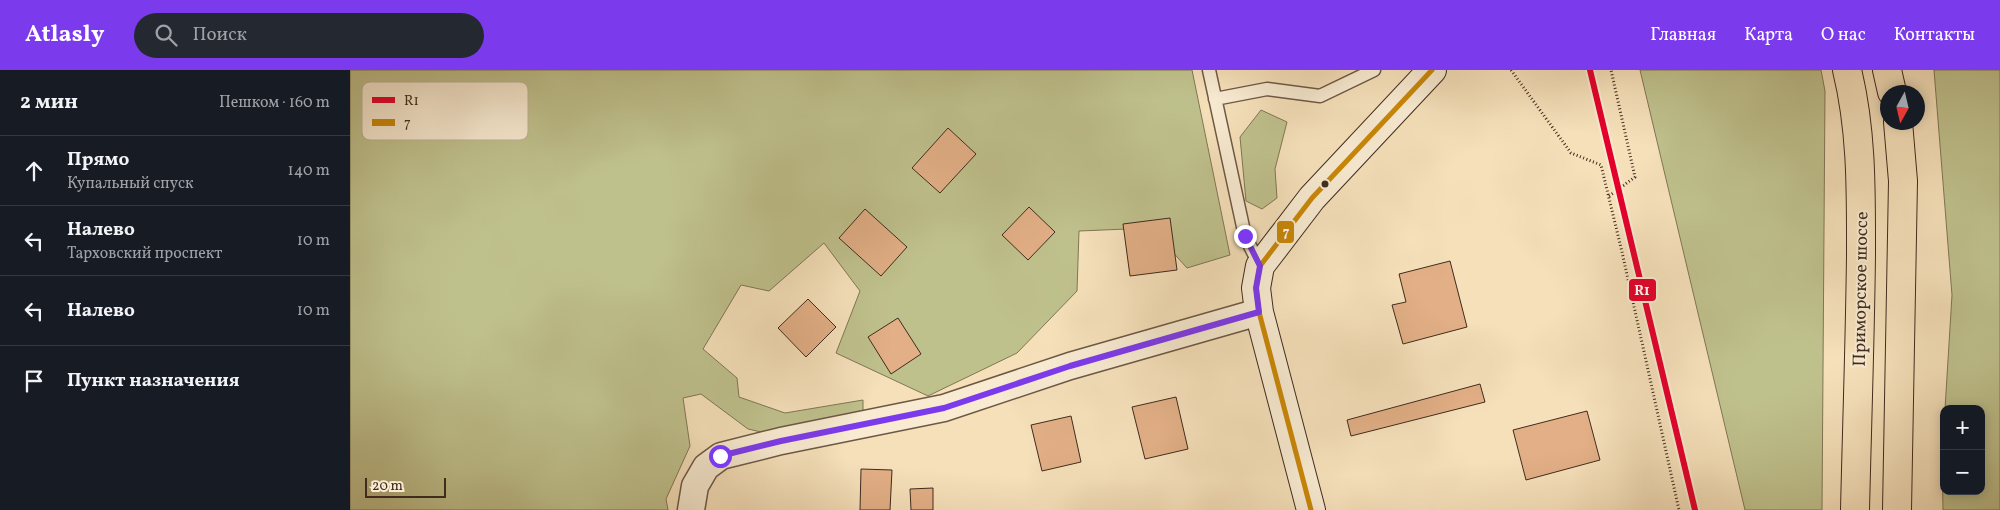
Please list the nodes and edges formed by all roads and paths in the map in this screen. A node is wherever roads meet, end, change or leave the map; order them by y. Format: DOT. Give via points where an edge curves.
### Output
graph roads {
  1 [pos="1209,70"];
  2 [pos="1374,70"];
  3 [pos="1432,70"];
  4 [pos="1512,70"];
  5 [pos="1611,70"];
  6 [pos="1847,70"];
  7 [pos="1887,70"];
  8 [pos="1890,85"];
  9 [pos="1215,99"];
  10 [pos="1899,130"];
  11 [pos="1608,196"];
  12 [pos="1260,266"];
  13 [pos="1259,312"];
  14 [pos="691,510"];
  15 [pos="1311,510"];
  16 [pos="1679,510"];
  17 [pos="1855,510"];
  18 [pos="1897,510"];
  1 -- 9 [label="lane"];
  2 -- 9 [label="lane" via="1320,96 1267,89"];
  3 -- 12 [label="street" via="1312,198"];
  4 -- 11 [label="path" via="1571,153 1601,165"];
  5 -- 11 [label="path" via="1636,177"];
  6 -- 17 [label="highway, Приморское шоссе" via="1861,183"];
  7 -- 8 [label="highway"];
  9 -- 12 [label="lane" via="1245,236"];
  10 -- 18 [label="highway" via="1903,180"];
  11 -- 16 [label="path"];
  12 -- 13 [label="street" via="1256,288"];
  13 -- 14 [label="street" via="1070,366 944,408 720,456 706,467 695,486"];
  13 -- 15 [label="street"];
}
